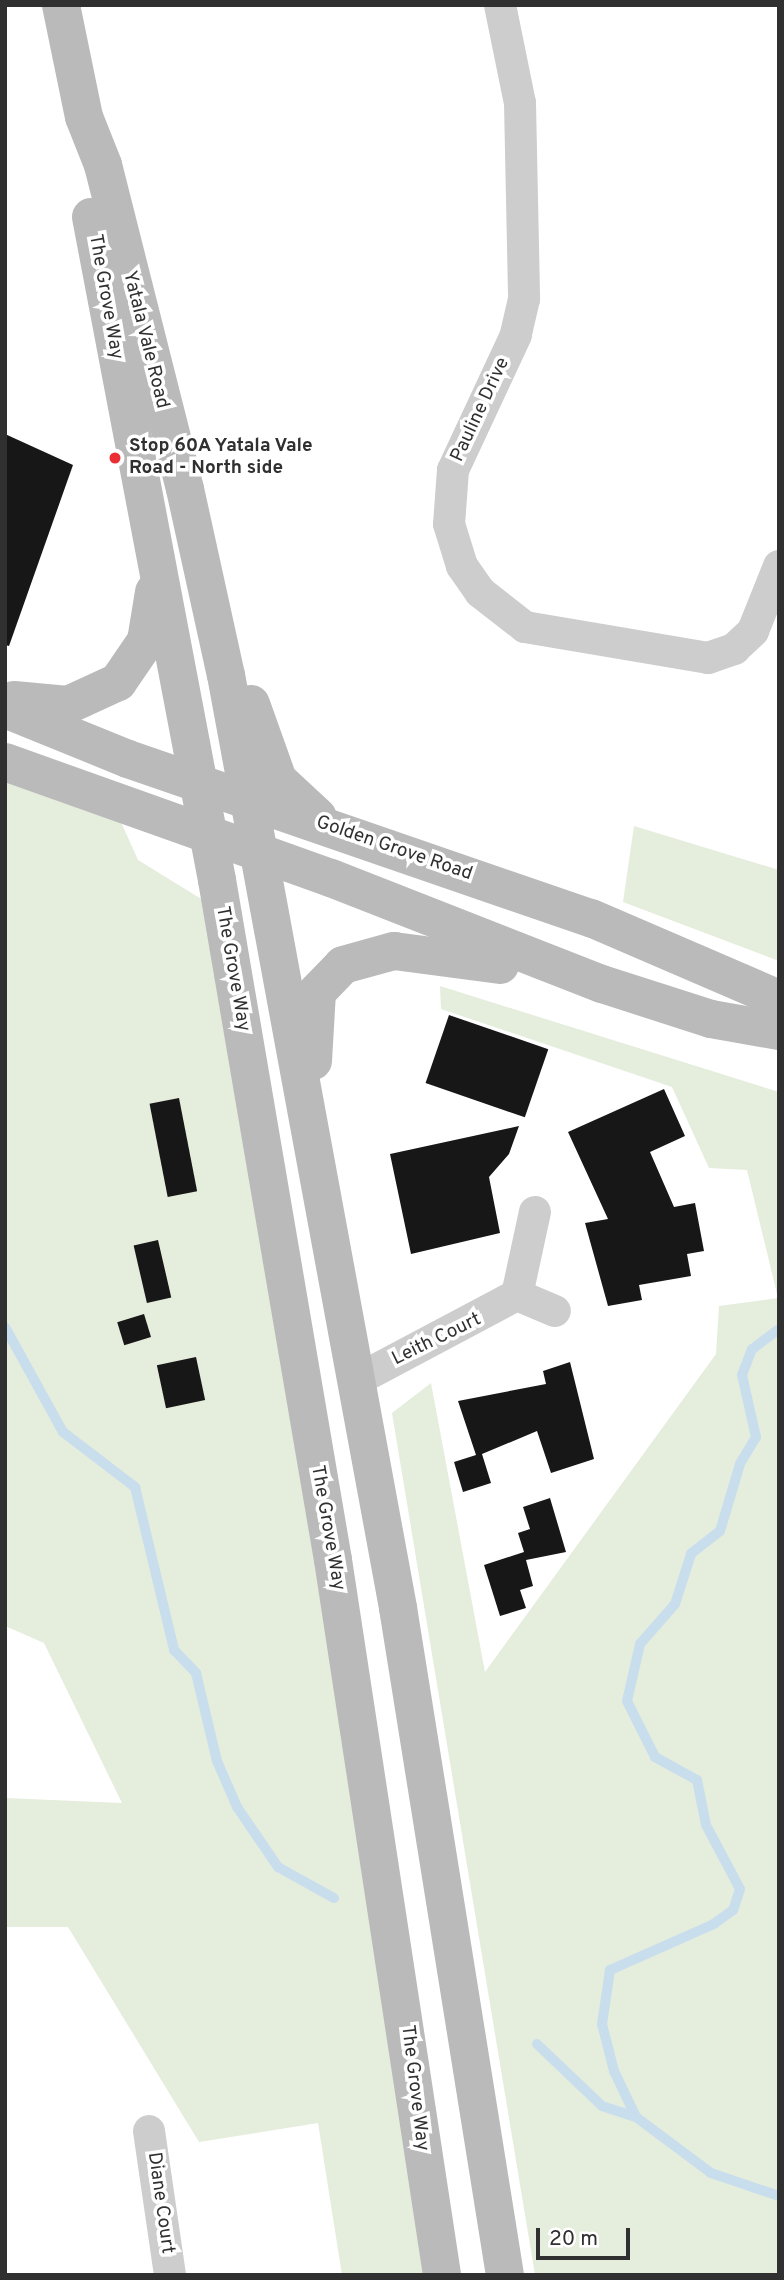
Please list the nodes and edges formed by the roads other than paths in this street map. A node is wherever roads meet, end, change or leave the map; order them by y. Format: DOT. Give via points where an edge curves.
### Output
graph roads {
  1 [pos="61,5"];
  2 [pos="500,5"];
  3 [pos="84,117"];
  4 [pos="154,561"];
  5 [pos="779,566"];
  6 [pos="207,587"];
  7 [pos="5,699"];
  8 [pos="5,709"];
  9 [pos="5,762"];
  10 [pos="198,783"];
  11 [pos="247,799"];
  12 [pos="330,827"];
  13 [pos="208,835"];
  14 [pos="256,851"];
  15 [pos="602,984"];
  16 [pos="779,999"];
  17 [pos="779,1031"];
  18 [pos="535,1212"];
  19 [pos="335,1273"];
  20 [pos="517,1295"];
  21 [pos="555,1311"];
  22 [pos="355,1381"];
  23 [pos="149,2131"];
  24 [pos="170,2275"];
  25 [pos="442,2275"];
  26 [pos="505,2275"];
  1 -- 3 [label="main road, Yatala Vale Road"];
  2 -- 5 [label="street, Pauline Drive" via="520,103 524,299 516,335 453,470 449,524 462,566 480,592 525,627 708,658 734,649 753,631"];
  3 -- 4 [label="main road, The Grove Way" via="84,181"];
  3 -- 6 [label="main road, Yatala Vale Road" via="103,166"];
  4 -- 7 [label="main road" via="151,624 118,682 68,705"];
  4 -- 10 [label="main road"];
  6 -- 11 [label="main road, Yatala Vale Road"];
  6 -- 12 [label="main road" via="278,779"];
  8 -- 10 [label="main road, Golden Grove Road"];
  9 -- 13 [label="main road"];
  10 -- 11 [label="main road, Golden Grove Road"];
  10 -- 13 [label="main road, The Grove Way"];
  11 -- 12 [label="main road, Golden Grove Road"];
  11 -- 14 [label="main road"];
  12 -- 16 [label="main road, Golden Grove Road" via="591,918"];
  13 -- 14 [label="main road"];
  13 -- 25 [label="main road, The Grove Way" via="335,1574"];
  14 -- 15 [label="main road"];
  14 -- 19 [label="main road"];
  15 -- 17 [label="main road" via="711,1018"];
  15 -- 19 [label="main road" via="435,952 394,951 363,955 324,980 311,1032"];
  18 -- 20 [label="street"];
  19 -- 22 [label="main road"];
  20 -- 21 [label="street"];
  20 -- 22 [label="street, Leith Court" via="442,1340"];
  22 -- 26 [label="main road" via="398,1608"];
  23 -- 24 [label="street, Diane Court"];
}
